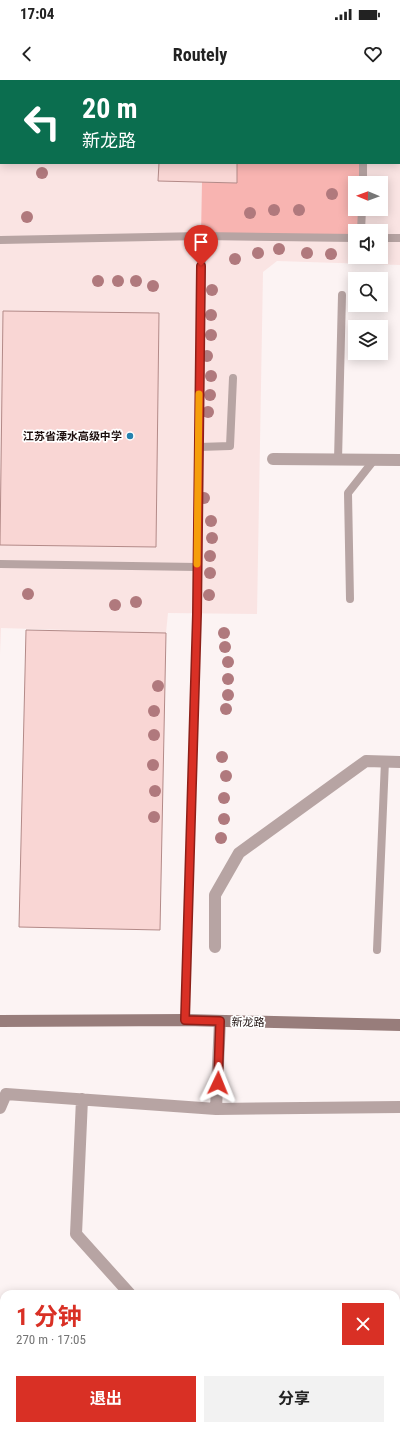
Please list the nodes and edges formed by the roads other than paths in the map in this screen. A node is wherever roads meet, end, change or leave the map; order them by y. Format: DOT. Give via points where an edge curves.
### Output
graph roads {
  1 [pos="363,164"];
  2 [pos="362,176"];
  3 [pos="202,236"];
  4 [pos="348,238"];
  5 [pos="388,238"];
  6 [pos="400,238"];
  7 [pos="0,240"];
  8 [pos="342,296"];
  9 [pos="232,378"];
  10 [pos="199,447"];
  11 [pos="273,459"];
  12 [pos="338,460"];
  13 [pos="374,460"];
  14 [pos="400,460"];
  15 [pos="0,564"];
  16 [pos="197,567"];
  17 [pos="350,599"];
  18 [pos="385,761"];
  19 [pos="400,762"];
  20 [pos="215,947"];
  21 [pos="377,950"];
  22 [pos="0,1020"];
  23 [pos="185,1020"];
  24 [pos="220,1021"];
  25 [pos="400,1025"];
  26 [pos="82,1099"];
  27 [pos="400,1107"];
  28 [pos="0,1108"];
  29 [pos="216,1108"];
  30 [pos="126,1290"];
  1 -- 2 [label="lane"];
  3 -- 4 [label="lane"];
  3 -- 7 [label="lane"];
  3 -- 10 [label="lane"];
  5 -- 6 [label="lane"];
  8 -- 12 [label="lane"];
  9 -- 10 [label="lane" via="230,446"];
  10 -- 16 [label="lane"];
  11 -- 12 [label="street"];
  12 -- 13 [label="street"];
  13 -- 14 [label="street"];
  13 -- 17 [label="lane" via="348,493"];
  15 -- 16 [label="lane"];
  16 -- 23 [label="lane"];
  18 -- 19 [label="street"];
  18 -- 20 [label="street" via="366,761 239,853 215,895"];
  18 -- 21 [label="lane"];
  22 -- 23 [label="street, 新龙路"];
  23 -- 24 [label="street, 新龙路"];
  24 -- 25 [label="street, 新龙路"];
  24 -- 29 [label="street"];
  26 -- 28 [label="street" via="6,1094"];
  26 -- 29 [label="street"];
  26 -- 30 [label="street" via="76,1234"];
  27 -- 29 [label="street"];
}
